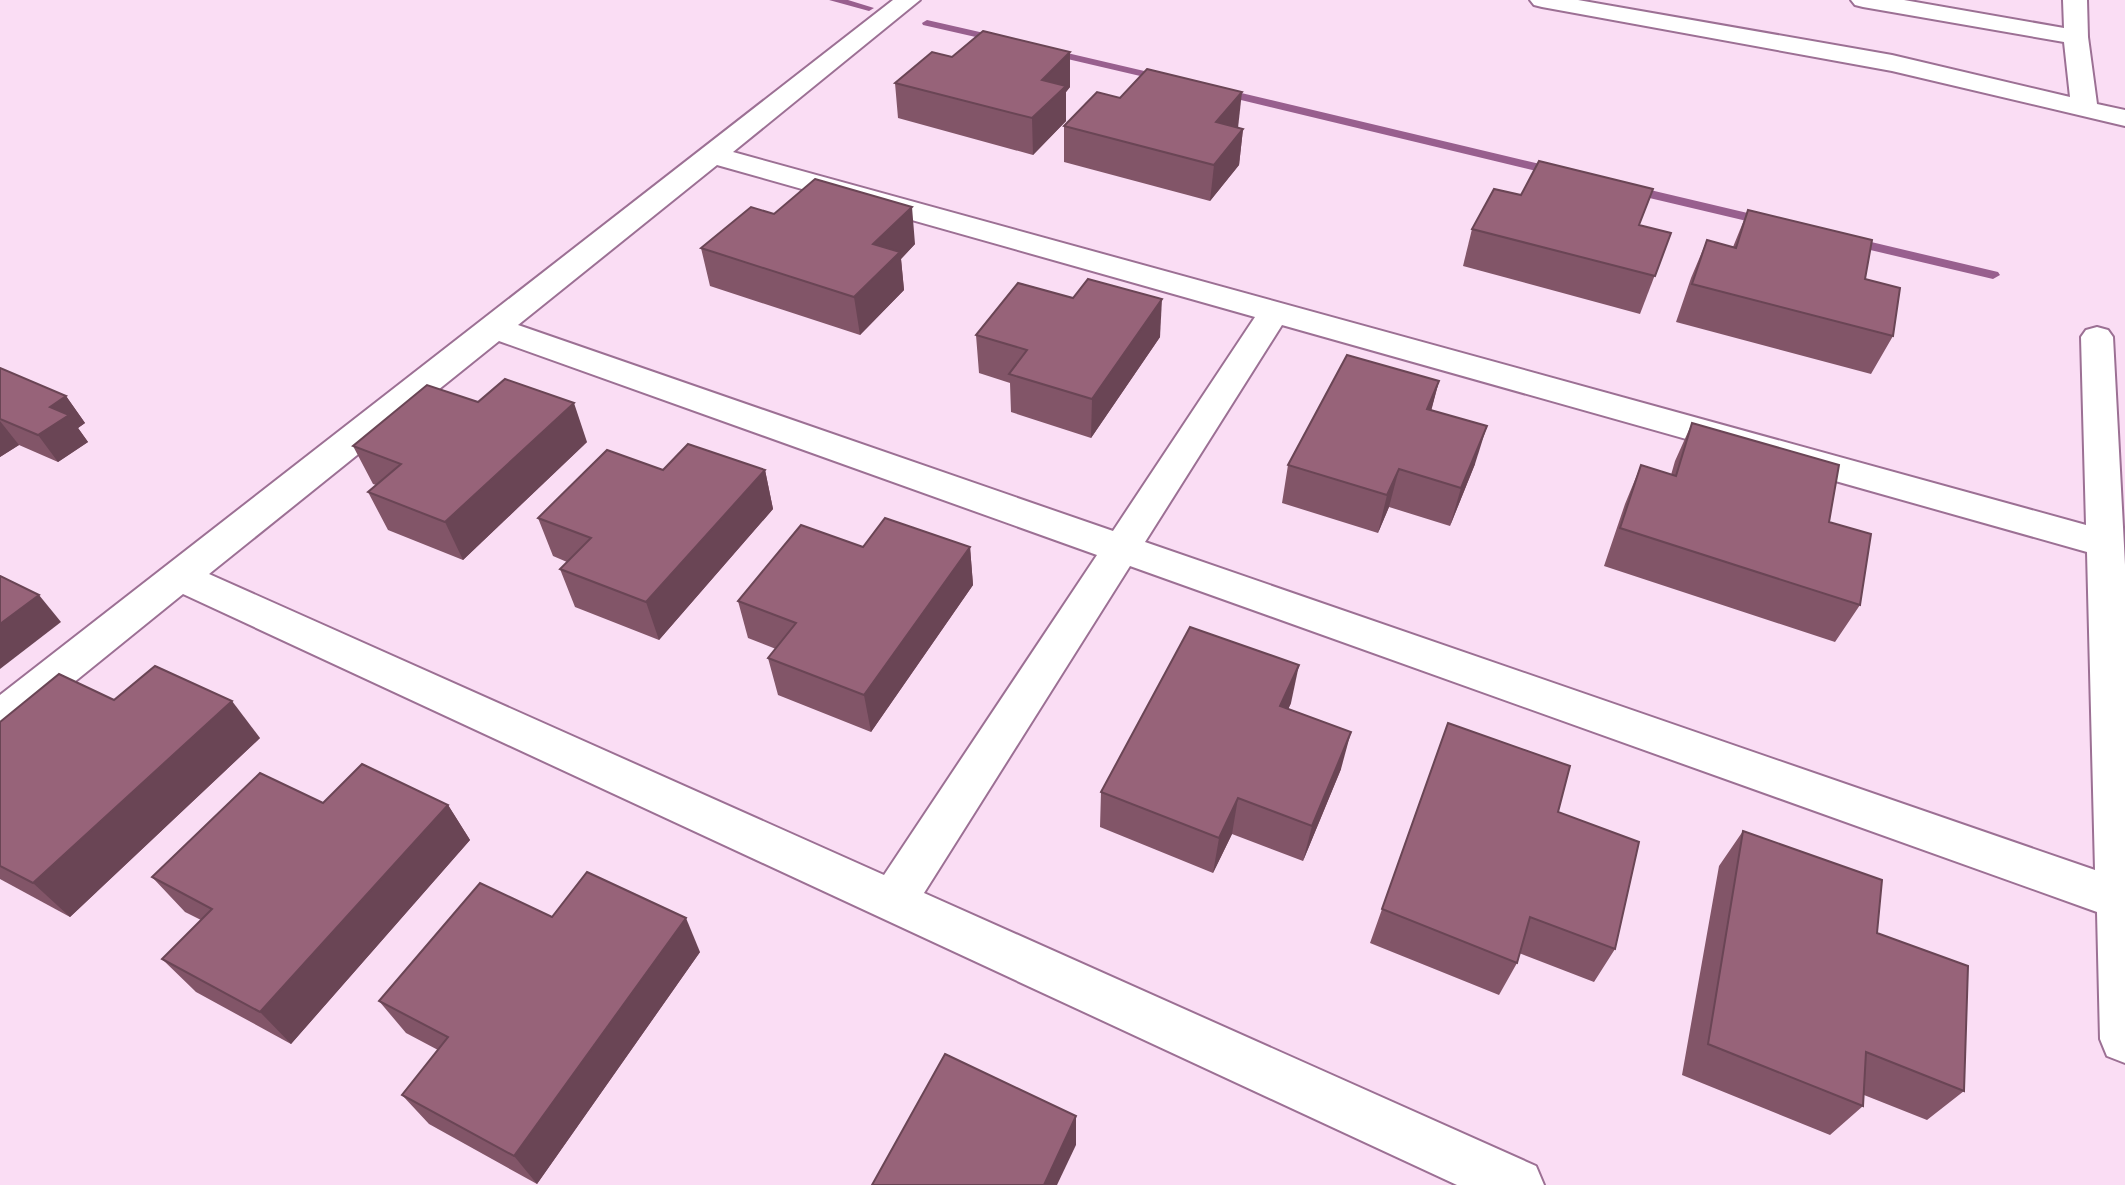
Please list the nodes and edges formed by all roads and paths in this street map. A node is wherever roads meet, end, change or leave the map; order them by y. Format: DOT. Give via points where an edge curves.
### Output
graph roads {
  1 [pos="908,0"];
  2 [pos="1542,0"];
  3 [pos="1863,0"];
  4 [pos="2076,0"];
  5 [pos="2076,37"];
  6 [pos="2085,110"];
  7 [pos="2125,118"];
  8 [pos="712,155"];
  9 [pos="1275,311"];
  10 [pos="494,328"];
  11 [pos="2097,337"];
  12 [pos="2106,544"];
  13 [pos="1122,548"];
  14 [pos="179,576"];
  15 [pos="0,718"];
  16 [pos="2119,899"];
  17 [pos="894,900"];
  18 [pos="2125,1039"];
  19 [pos="1517,1185"];
  1 -- 8 [label="street"];
  2 -- 6 [label="street" via="1892,63"];
  3 -- 5 [label="street"];
  4 -- 5 [label="street"];
  5 -- 6 [label="street"];
  6 -- 7 [label="street"];
  8 -- 9 [label="street"];
  8 -- 10 [label="street"];
  9 -- 12 [label="street"];
  9 -- 13 [label="street"];
  10 -- 13 [label="street"];
  10 -- 14 [label="street"];
  11 -- 12 [label="street"];
  12 -- 16 [label="street"];
  13 -- 16 [label="street"];
  13 -- 17 [label="street"];
  14 -- 15 [label="street"];
  14 -- 17 [label="street"];
  16 -- 18 [label="street"];
  17 -- 19 [label="street"];
}
